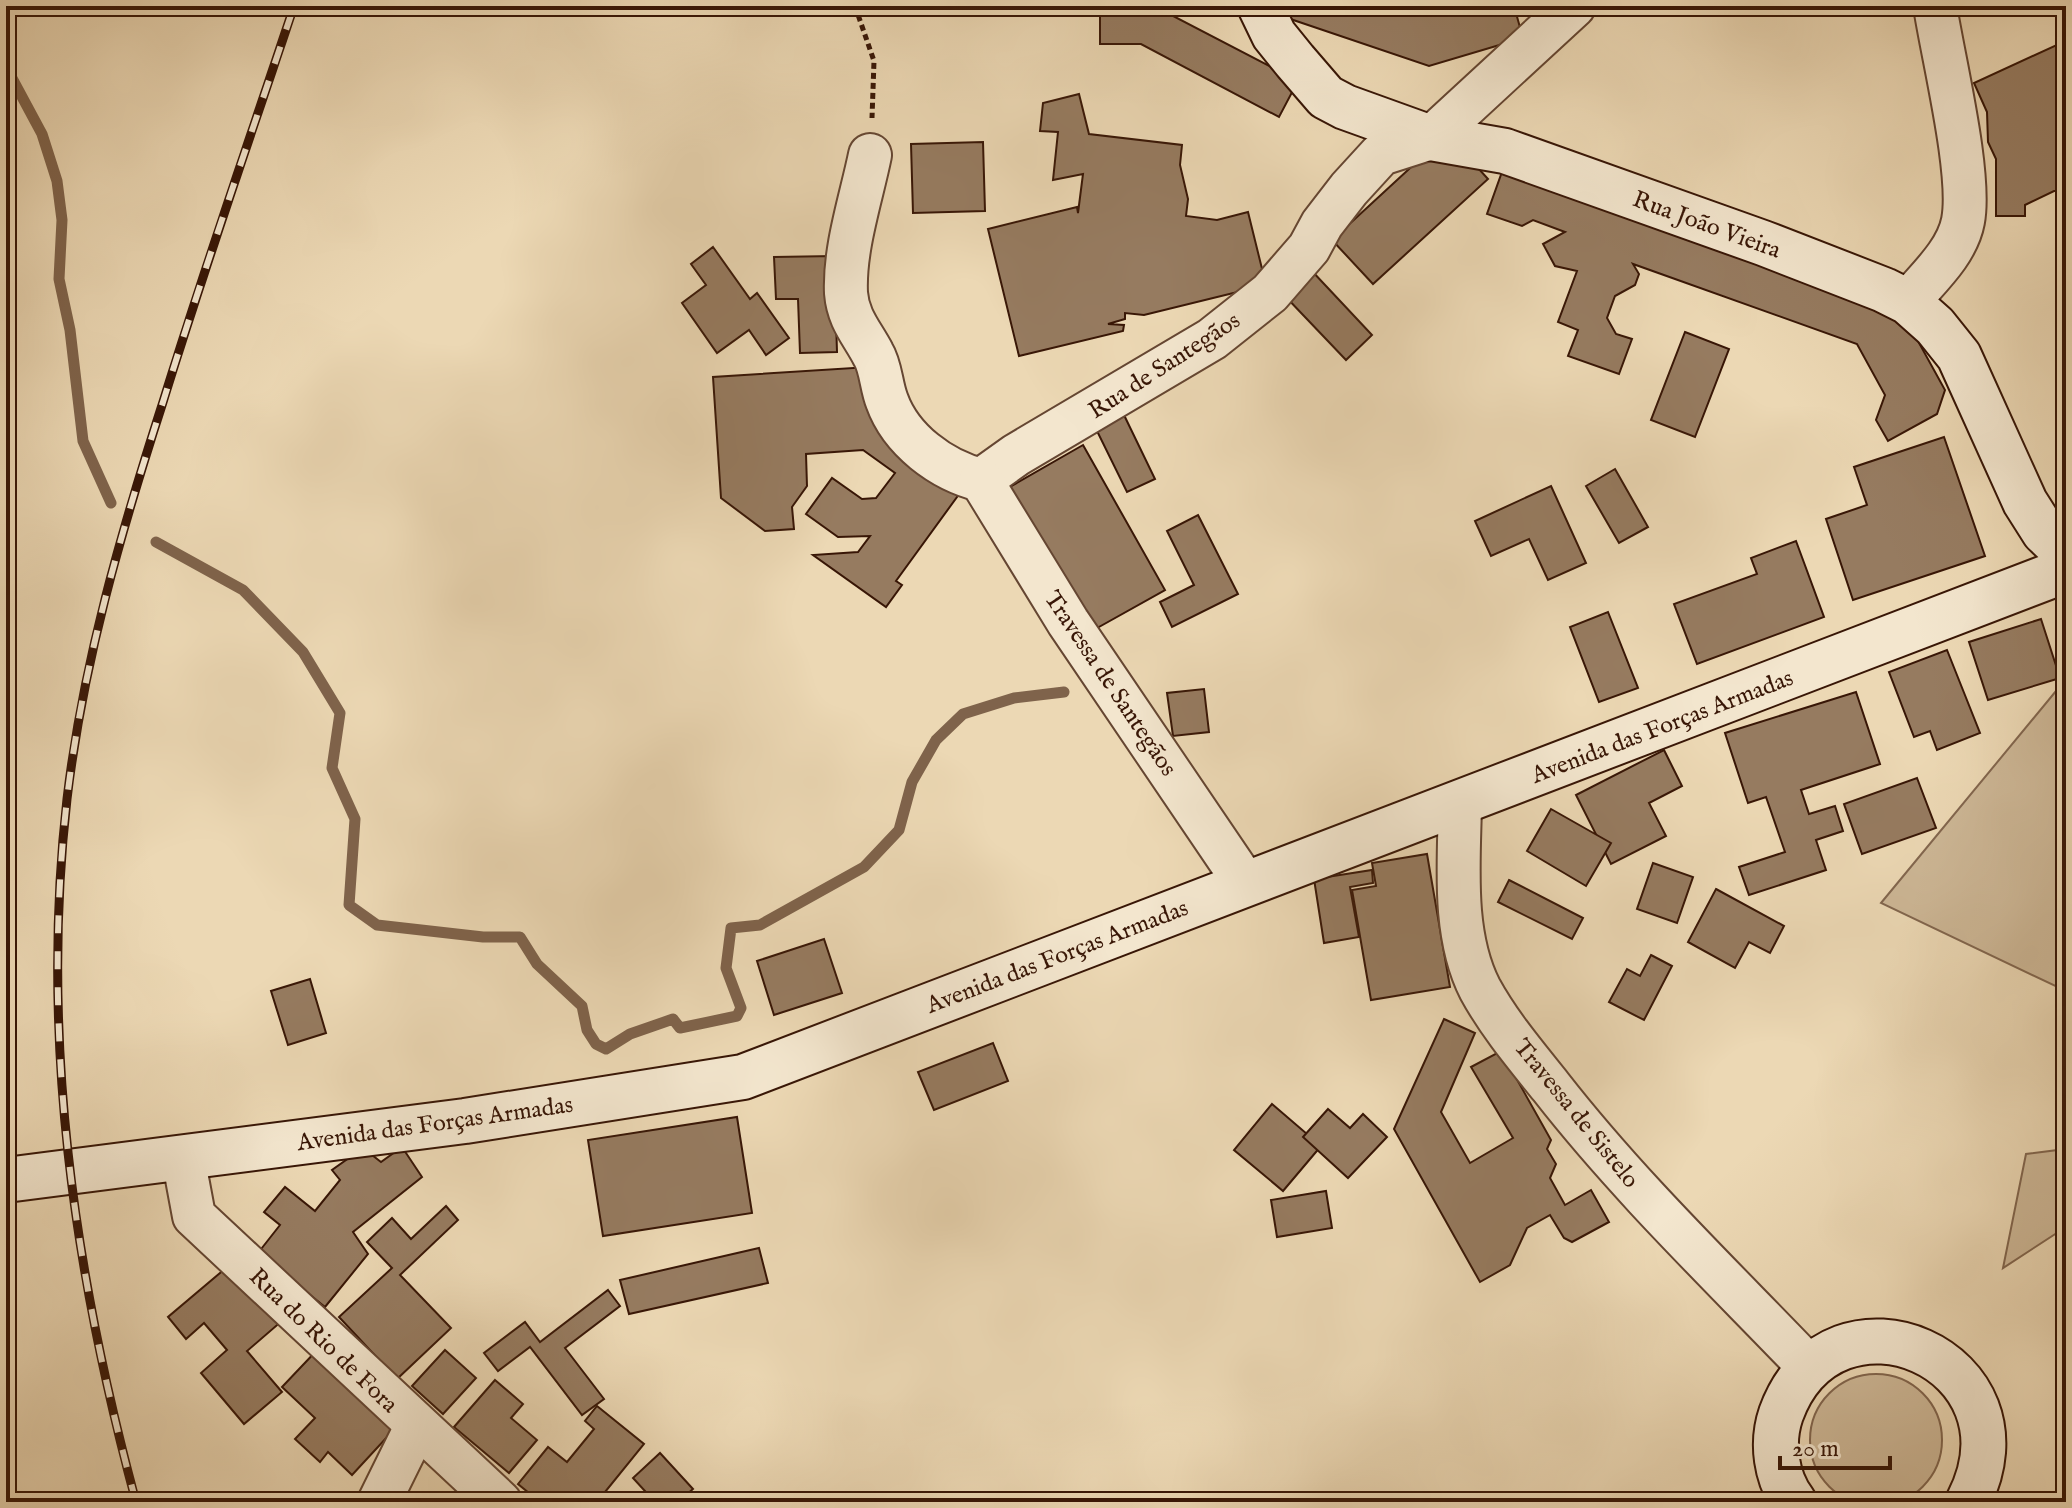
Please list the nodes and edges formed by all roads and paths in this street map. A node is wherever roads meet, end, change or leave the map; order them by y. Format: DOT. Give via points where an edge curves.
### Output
graph roads {
  1 [pos="855,6"];
  2 [pos="1260,6"];
  3 [pos="1574,6"];
  4 [pos="1935,6"];
  5 [pos="1431,138"];
  6 [pos="870,155"];
  7 [pos="1908,302"];
  8 [pos="981,480"];
  9 [pos="2066,553"];
  10 [pos="2066,570"];
  11 [pos="1460,804"];
  12 [pos="1245,883"];
  13 [pos="183,1157"];
  14 [pos="6,1180"];
  15 [pos="1810,1368"];
  16 [pos="416,1427"];
  17 [pos="1980,1494"];
  18 [pos="379,1502"];
  19 [pos="500,1502"];
  20 [pos="1794,1502"];
  1 -- 6 [label="path" via="874,61"];
  2 -- 5 [label="street, Rua João Vieira" via="1274,35 1326,97"];
  3 -- 5 [label="street"];
  4 -- 7 [label="street" via="1959,149 1963,221 1943,260"];
  5 -- 7 [label="street, Rua João Vieira" via="1505,151 1763,243"];
  5 -- 8 [label="street, Rua de Santegãos" via="1381,154 1283,280 1212,339"];
  6 -- 8 [label="street" via="846,293 854,327 874,355 899,427 959,474"];
  7 -- 9 [label="street, Rua João Vieira" via="1959,356 2025,502"];
  8 -- 12 [label="street, Travessa de Santegãos" via="1068,622"];
  10 -- 11 [label="street, Avenida das Forças Armadas"];
  11 -- 12 [label="street, Avenida das Forças Armadas"];
  11 -- 15 [label="street, Travessa de Sistelo" via="1458,888 1466,943 1480,988 1596,1144"];
  12 -- 13 [label="street, Avenida das Forças Armadas" via="743,1077 465,1121"];
  13 -- 14 [label="street, Avenida das Forças Armadas"];
  13 -- 16 [label="street, Rua do Rio de Fora" via="194,1216"];
  15 -- 17 [label="street" via="1834,1351 1878,1341 1921,1349 1947,1364 1980,1413 1985,1443"];
  15 -- 20 [label="street" via="1788,1395 1777,1426 1776,1460"];
  16 -- 18 [label="street"];
  16 -- 19 [label="street, Rua do Rio de Fora"];
}
